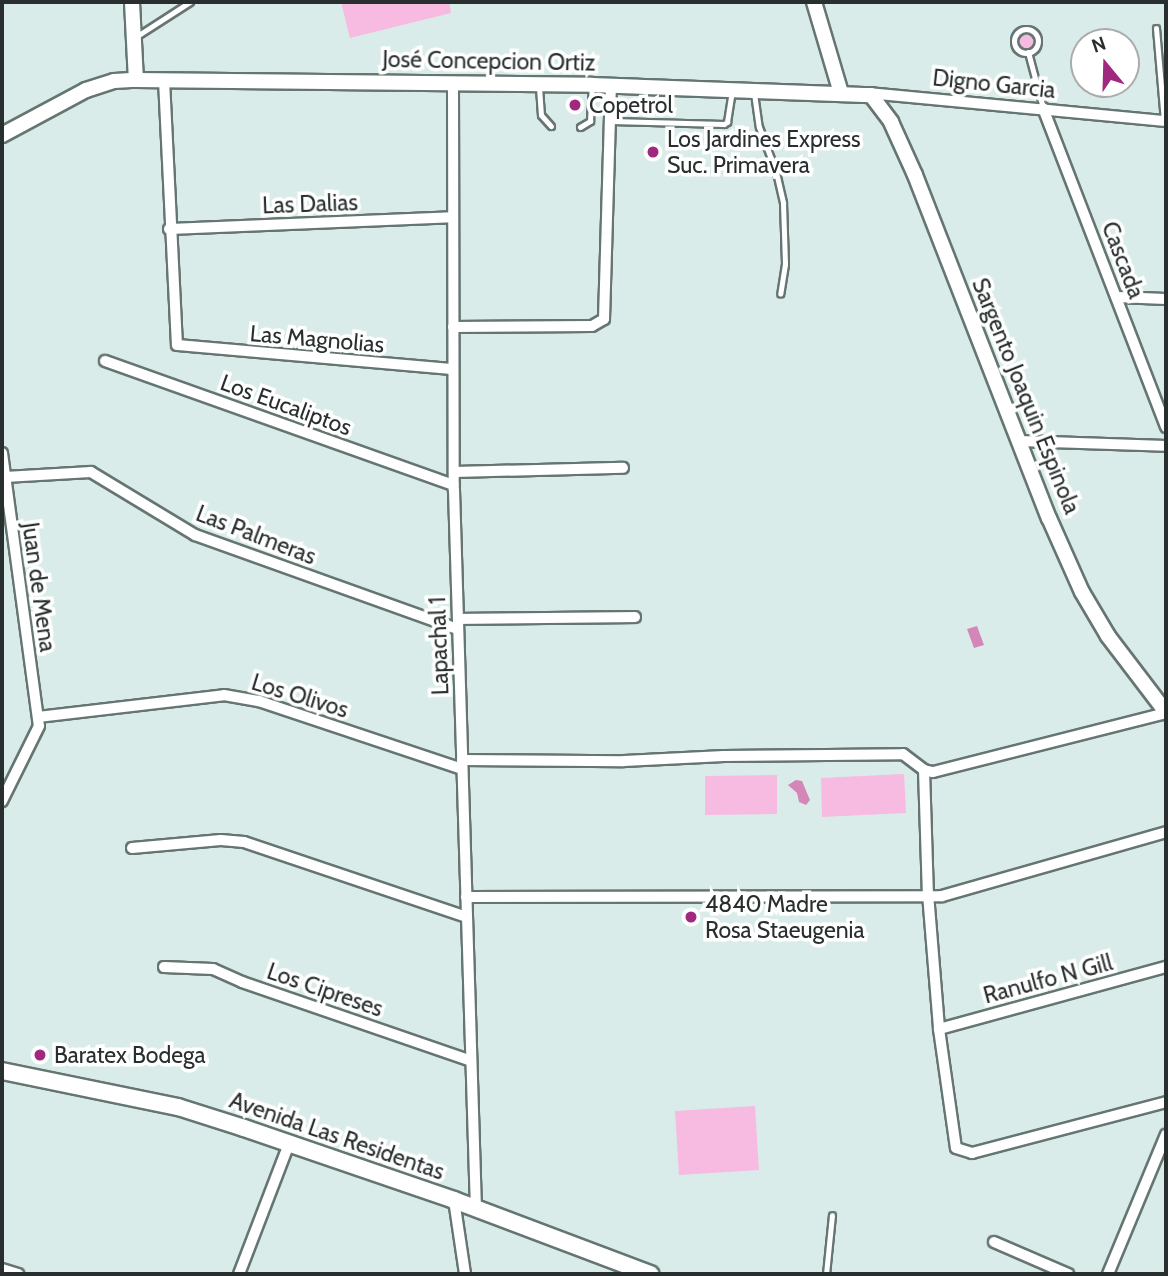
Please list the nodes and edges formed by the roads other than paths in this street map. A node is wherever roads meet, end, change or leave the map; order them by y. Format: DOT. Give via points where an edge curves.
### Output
graph roads {
  1 [pos="132,2"];
  2 [pos="190,2"];
  3 [pos="814,2"];
  4 [pos="1156,28"];
  5 [pos="133,38"];
  6 [pos="1028,52"];
  7 [pos="136,80"];
  8 [pos="164,80"];
  9 [pos="453,82"];
  10 [pos="539,84"];
  11 [pos="592,85"];
  12 [pos="611,85"];
  13 [pos="732,89"];
  14 [pos="754,90"];
  15 [pos="841,93"];
  16 [pos="860,93"];
  17 [pos="1043,108"];
  18 [pos="611,121"];
  19 [pos="1165,121"];
  20 [pos="551,127"];
  21 [pos="580,127"];
  22 [pos="2,135"];
  23 [pos="453,217"];
  24 [pos="169,229"];
  25 [pos="780,294"];
  26 [pos="1117,297"];
  27 [pos="1166,299"];
  28 [pos="453,327"];
  29 [pos="105,361"];
  30 [pos="452,369"];
  31 [pos="1166,427"];
  32 [pos="1019,441"];
  33 [pos="1166,446"];
  34 [pos="2,453"];
  35 [pos="623,468"];
  36 [pos="454,472"];
  37 [pos="5,477"];
  38 [pos="454,485"];
  39 [pos="635,617"];
  40 [pos="458,624"];
  41 [pos="1166,713"];
  42 [pos="38,721"];
  43 [pos="462,764"];
  44 [pos="924,770"];
  45 [pos="2,801"];
  46 [pos="1166,832"];
  47 [pos="132,848"];
  48 [pos="928,894"];
  49 [pos="466,897"];
  50 [pos="467,917"];
  51 [pos="164,967"];
  52 [pos="1166,967"];
  53 [pos="939,1028"];
  54 [pos="471,1062"];
  55 [pos="2,1071"];
  56 [pos="1166,1102"];
  57 [pos="1166,1135"];
  58 [pos="289,1144"];
  59 [pos="454,1200"];
  60 [pos="476,1209"];
  61 [pos="832,1214"];
  62 [pos="994,1242"];
  63 [pos="2,1269"];
  64 [pos="18,1274"];
  65 [pos="239,1274"];
  66 [pos="465,1274"];
  67 [pos="650,1274"];
  68 [pos="827,1274"];
  69 [pos="1068,1274"];
  70 [pos="1108,1274"];
  1 -- 5 [label="street"];
  2 -- 5 [label="lane"];
  3 -- 15 [label="street"];
  4 -- 19 [label="lane"];
  5 -- 7 [label="street"];
  6 -- 6 [label="lane" via="1037,45 1030,29 1014,38 1015,46"];
  6 -- 17 [label="lane"];
  7 -- 8 [label="street, José Concepcion Ortiz"];
  7 -- 22 [label="street, José Concepcion Ortiz" via="86,90"];
  8 -- 9 [label="street, José Concepcion Ortiz"];
  8 -- 24 [label="street"];
  9 -- 10 [label="street, José Concepcion Ortiz"];
  9 -- 23 [label="street, Lapachal 1"];
  10 -- 11 [label="street, José Concepcion Ortiz"];
  10 -- 20 [label="lane" via="541,115"];
  11 -- 12 [label="street, José Concepcion Ortiz"];
  11 -- 21 [label="lane" via="590,121"];
  12 -- 13 [label="street, José Concepcion Ortiz"];
  12 -- 18 [label="street"];
  13 -- 14 [label="street, José Concepcion Ortiz"];
  13 -- 18 [label="lane" via="724,124"];
  14 -- 15 [label="street, José Concepcion Ortiz"];
  14 -- 25 [label="lane" via="759,127 783,204 785,264"];
  15 -- 16 [label="street, José Concepcion Ortiz"];
  16 -- 17 [label="street, Digno Garcia"];
  16 -- 32 [label="street, Sargento Joaquin Espinola" via="871,95 891,122"];
  17 -- 19 [label="street, Digno Garcia"];
  17 -- 26 [label="street, Cascada"];
  18 -- 28 [label="street" via="604,319 592,326"];
  23 -- 24 [label="street, Las Dalias"];
  23 -- 28 [label="street, Lapachal 1"];
  24 -- 30 [label="street, Las Magnolias" via="179,346"];
  26 -- 27 [label="street"];
  26 -- 31 [label="street, Cascada"];
  28 -- 30 [label="street, Lapachal 1"];
  29 -- 38 [label="street, Los Eucaliptos"];
  30 -- 36 [label="street, Lapachal 1"];
  32 -- 33 [label="street"];
  32 -- 41 [label="street, Sargento Joaquin Espinola" via="1082,592 1108,636"];
  34 -- 37 [label="street, Juan de Mena"];
  35 -- 36 [label="street"];
  36 -- 38 [label="street, Lapachal 1"];
  37 -- 40 [label="street, Las Palmeras" via="91,472 195,535"];
  37 -- 42 [label="street, Juan de Mena"];
  38 -- 40 [label="street, Lapachal 1"];
  39 -- 40 [label="street"];
  40 -- 43 [label="street, Lapachal 1"];
  41 -- 44 [label="street" via="948,770"];
  42 -- 43 [label="street, Los Olivos" via="224,695 259,701"];
  42 -- 45 [label="street"];
  43 -- 44 [label="street, Los Olivos" via="903,754"];
  43 -- 49 [label="street, Lapachal 1"];
  44 -- 48 [label="street"];
  46 -- 48 [label="street" via="942,896"];
  47 -- 50 [label="street" via="244,842"];
  48 -- 49 [label="street"];
  48 -- 53 [label="street"];
  49 -- 50 [label="street, Lapachal 1"];
  50 -- 54 [label="street, Lapachal 1"];
  51 -- 54 [label="street, Los Cipreses" via="214,969"];
  52 -- 53 [label="street, Ranulfo N Gill"];
  53 -- 56 [label="street" via="953,1144 961,1152 972,1153"];
  54 -- 60 [label="street, Lapachal 1"];
  55 -- 58 [label="main road, Avenida Las Residentas" via="178,1107"];
  57 -- 70 [label="street"];
  58 -- 59 [label="main road, Avenida Las Residentas"];
  58 -- 65 [label="street"];
  59 -- 60 [label="main road, Avenida Las Residentas"];
  59 -- 66 [label="street"];
  60 -- 67 [label="main road, Avenida Las Residentas"];
  61 -- 68 [label="lane"];
  62 -- 69 [label="street"];
  63 -- 64 [label="street"];
}
